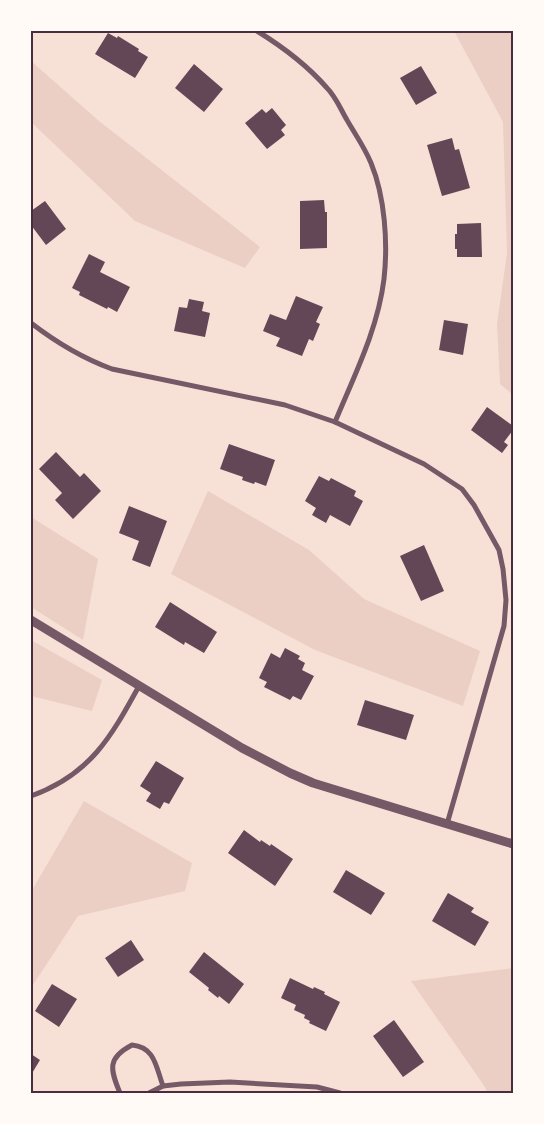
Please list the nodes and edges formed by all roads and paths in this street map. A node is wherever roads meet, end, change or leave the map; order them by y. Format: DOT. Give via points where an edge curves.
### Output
graph roads {
  1 [pos="257,31"];
  2 [pos="31,323"];
  3 [pos="335,422"];
  4 [pos="31,620"];
  5 [pos="139,686"];
  6 [pos="31,796"];
  7 [pos="447,824"];
  8 [pos="513,844"];
  9 [pos="163,1086"];
  10 [pos="120,1093"];
  11 [pos="150,1093"];
  12 [pos="340,1093"];
  1 -- 3 [label="street" via="306,66 329,90 371,163 382,211 386,247 379,306 362,358"];
  2 -- 3 [label="street" via="67,349 112,369 285,405"];
  3 -- 7 [label="street" via="424,464 462,489 499,550 506,600 504,626"];
  4 -- 5 [label="street"];
  5 -- 6 [label="street" via="98,752 78,771"];
  5 -- 7 [label="street" via="290,773"];
  7 -- 8 [label="street"];
  9 -- 10 [label="street" via="149,1051 132,1045 120,1051 112,1068"];
  9 -- 11 [label="street"];
  9 -- 12 [label="street" via="230,1082 317,1087"];
}
